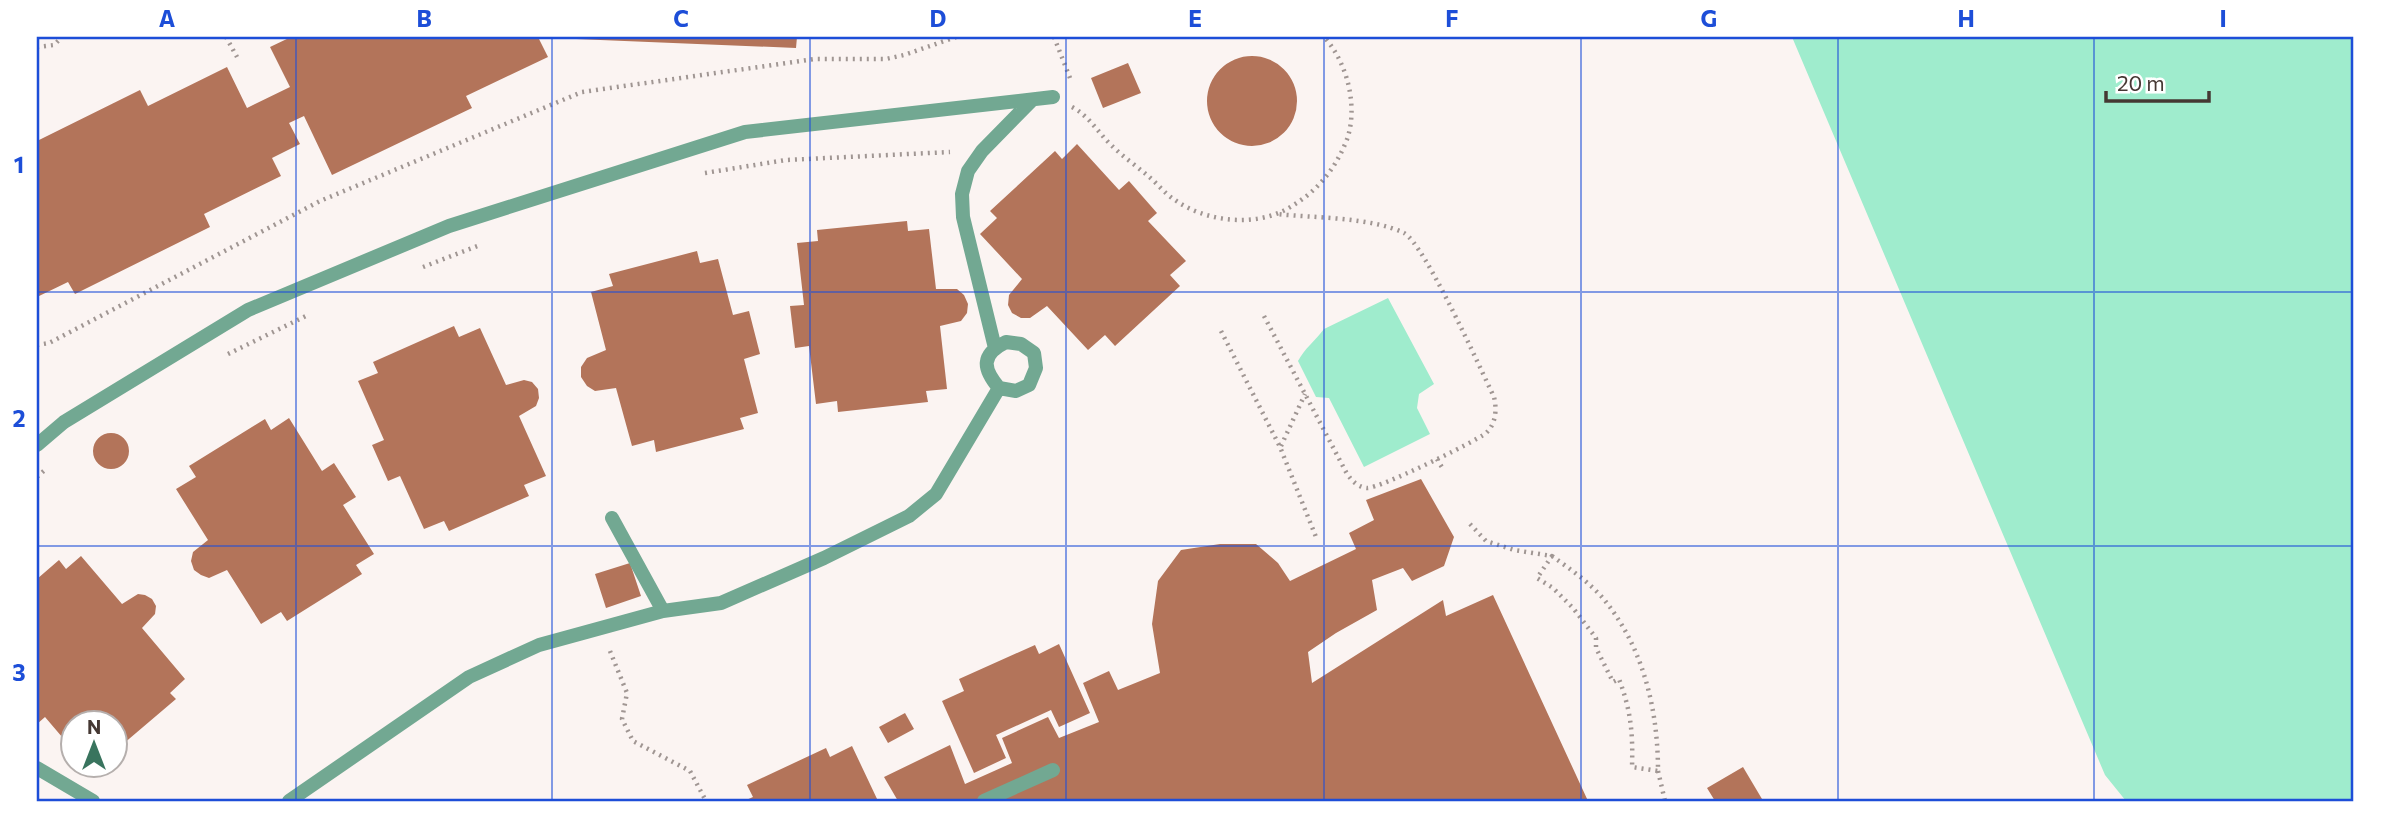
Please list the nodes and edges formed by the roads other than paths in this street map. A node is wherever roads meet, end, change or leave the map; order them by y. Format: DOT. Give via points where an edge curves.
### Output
graph roads {
  1 [pos="1053,97"];
  2 [pos="1032,100"];
  3 [pos="995,348"];
  4 [pos="999,388"];
  5 [pos="37,445"];
  6 [pos="612,518"];
  7 [pos="663,611"];
  8 [pos="37,768"];
  9 [pos="1053,770"];
  10 [pos="93,801"];
  11 [pos="289,801"];
  12 [pos="984,801"];
  1 -- 2 [label="lane"];
  2 -- 3 [label="lane" via="982,151 968,171 962,194 963,217"];
  2 -- 5 [label="lane" via="745,132 449,226 248,310 64,422"];
  3 -- 4 [label="lane" via="986,362 988,374"];
  3 -- 4 [label="lane" via="1006,342 1021,344 1034,353 1036,368 1029,385 1016,391"];
  4 -- 7 [label="lane" via="936,494 909,516 721,603"];
  6 -- 7 [label="lane"];
  7 -- 11 [label="lane" via="539,645 469,677"];
  8 -- 10 [label="lane"];
  9 -- 12 [label="lane"];
}
